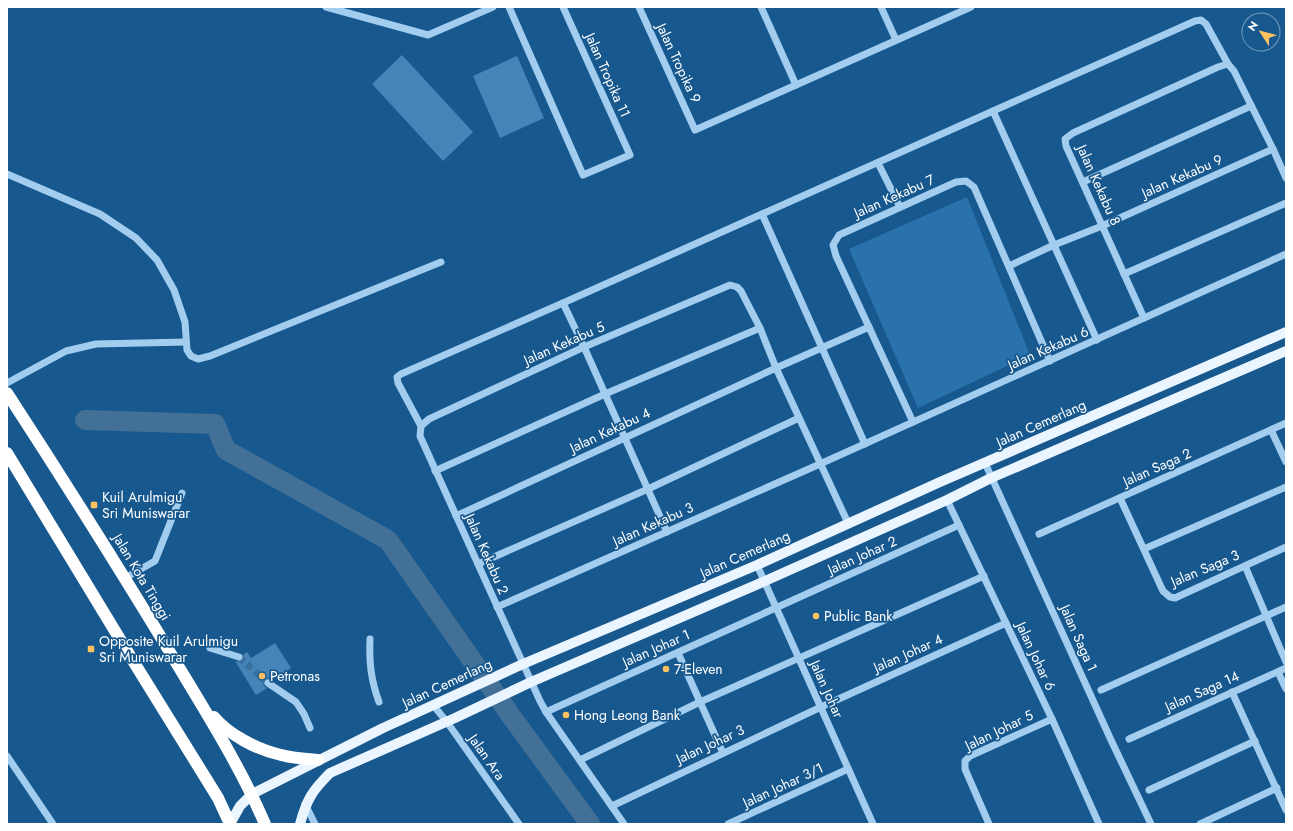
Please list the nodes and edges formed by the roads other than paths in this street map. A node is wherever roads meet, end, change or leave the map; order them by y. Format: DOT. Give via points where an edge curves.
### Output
graph roads {
  1 [pos="326,7"];
  2 [pos="493,7"];
  3 [pos="509,7"];
  4 [pos="564,7"];
  5 [pos="639,7"];
  6 [pos="760,7"];
  7 [pos="881,7"];
  8 [pos="972,7"];
  9 [pos="896,40"];
  10 [pos="1228,64"];
  11 [pos="796,85"];
  12 [pos="1252,106"];
  13 [pos="993,111"];
  14 [pos="1273,149"];
  15 [pos="878,163"];
  16 [pos="7,174"];
  17 [pos="1286,178"];
  18 [pos="1083,182"];
  19 [pos="1286,203"];
  20 [pos="900,207"];
  21 [pos="762,214"];
  22 [pos="1102,226"];
  23 [pos="1054,245"];
  24 [pos="1286,254"];
  25 [pos="441,262"];
  26 [pos="1009,266"];
  27 [pos="1124,274"];
  28 [pos="563,303"];
  29 [pos="1144,318"];
  30 [pos="869,327"];
  31 [pos="760,328"];
  32 [pos="1286,332"];
  33 [pos="1097,340"];
  34 [pos="186,342"];
  35 [pos="584,347"];
  36 [pos="823,347"];
  37 [pos="1286,350"];
  38 [pos="1050,361"];
  39 [pos="776,368"];
  40 [pos="7,383"];
  41 [pos="7,393"];
  42 [pos="605,394"];
  43 [pos="799,418"];
  44 [pos="914,422"];
  45 [pos="1286,423"];
  46 [pos="421,426"];
  47 [pos="1271,430"];
  48 [pos="624,438"];
  49 [pos="866,444"];
  50 [pos="7,453"];
  51 [pos="1286,462"];
  52 [pos="985,463"];
  53 [pos="820,464"];
  54 [pos="436,471"];
  55 [pos="991,478"];
  56 [pos="1286,487"];
  57 [pos="648,489"];
  58 [pos="182,493"];
  59 [pos="1120,498"];
  60 [pos="947,500"];
  61 [pos="456,516"];
  62 [pos="848,523"];
  63 [pos="959,525"];
  64 [pos="667,532"];
  65 [pos="1039,534"];
  66 [pos="1286,547"];
  67 [pos="1144,549"];
  68 [pos="478,564"];
  69 [pos="757,565"];
  70 [pos="1245,566"];
  71 [pos="984,576"];
  72 [pos="125,578"];
  73 [pos="765,581"];
  74 [pos="497,607"];
  75 [pos="1286,607"];
  76 [pos="776,608"];
  77 [pos="1266,616"];
  78 [pos="1006,623"];
  79 [pos="370,639"];
  80 [pos="210,648"];
  81 [pos="678,653"];
  82 [pos="239,657"];
  83 [pos="799,658"];
  84 [pos="1286,662"];
  85 [pos="523,664"];
  86 [pos="1286,668"];
  87 [pos="1278,672"];
  88 [pos="268,683"];
  89 [pos="527,684"];
  90 [pos="1286,689"];
  91 [pos="1101,690"];
  92 [pos="1232,692"];
  93 [pos="379,702"];
  94 [pos="700,702"];
  95 [pos="434,705"];
  96 [pos="203,706"];
  97 [pos="821,707"];
  98 [pos="546,712"];
  99 [pos="1052,719"];
  100 [pos="451,720"];
  101 [pos="310,728"];
  102 [pos="1129,739"];
  103 [pos="1255,741"];
  104 [pos="723,753"];
  105 [pos="7,756"];
  106 [pos="318,760"];
  107 [pos="580,760"];
  108 [pos="848,769"];
  109 [pos="1277,788"];
  110 [pos="1149,790"];
  111 [pos="252,794"];
  112 [pos="305,804"];
  113 [pos="612,806"];
  114 [pos="1286,810"];
  115 [pos="53,824"];
  116 [pos="230,824"];
  117 [pos="265,824"];
  118 [pos="300,824"];
  119 [pos="315,824"];
  120 [pos="519,824"];
  121 [pos="624,824"];
  122 [pos="728,824"];
  123 [pos="873,824"];
  124 [pos="988,824"];
  125 [pos="1099,824"];
  126 [pos="1151,824"];
  127 [pos="1200,824"];
  1 -- 2 [label="street" via="428,35"];
  3 -- 4 [label="street, Jalan Tropika 11" via="583,175 630,154"];
  5 -- 11 [label="street, Jalan Tropika 9" via="695,130"];
  6 -- 11 [label="street"];
  7 -- 9 [label="street"];
  8 -- 9 [label="street"];
  9 -- 11 [label="street"];
  10 -- 12 [label="street"];
  10 -- 13 [label="street" via="1206,24 1201,20 1195,21"];
  10 -- 18 [label="street, Jalan Kekabu 8" via="1072,133 1065,139 1066,146"];
  12 -- 14 [label="street"];
  12 -- 18 [label="street"];
  13 -- 15 [label="street"];
  13 -- 23 [label="street"];
  14 -- 17 [label="street"];
  14 -- 22 [label="street, Jalan Kekabu 9"];
  15 -- 20 [label="street"];
  15 -- 21 [label="street"];
  16 -- 34 [label="street" via="100,214 136,238 157,260 174,290 185,322"];
  18 -- 22 [label="street, Jalan Kekabu 8"];
  19 -- 27 [label="street"];
  20 -- 26 [label="street, Jalan Kekabu 7" via="956,182 966,181 974,187"];
  20 -- 30 [label="street, Jalan Kekabu 7" via="839,235 833,246"];
  21 -- 28 [label="street"];
  21 -- 36 [label="street"];
  22 -- 23 [label="street, Jalan Kekabu 9"];
  22 -- 27 [label="street, Jalan Kekabu 8"];
  23 -- 26 [label="street, Jalan Kekabu 9"];
  23 -- 33 [label="street"];
  24 -- 29 [label="street, Jalan Kekabu 6"];
  25 -- 34 [label="street" via="210,356 198,359 191,356"];
  26 -- 38 [label="street, Jalan Kekabu 7"];
  27 -- 29 [label="street, Jalan Kekabu 8"];
  28 -- 35 [label="street"];
  28 -- 46 [label="street" via="397,377"];
  29 -- 33 [label="street, Jalan Kekabu 6"];
  30 -- 36 [label="street, Jalan Kekabu 4"];
  30 -- 44 [label="street, Jalan Kekabu 7"];
  31 -- 35 [label="street, Jalan Kekabu 5" via="741,291 730,285"];
  31 -- 39 [label="street"];
  31 -- 42 [label="street"];
  32 -- 52 [label="main road, Jalan Cemerlang"];
  33 -- 38 [label="street, Jalan Kekabu 6"];
  34 -- 40 [label="street" via="96,344 66,351"];
  35 -- 42 [label="street"];
  35 -- 46 [label="street, Jalan Kekabu 5" via="429,419"];
  36 -- 39 [label="street, Jalan Kekabu 4"];
  36 -- 49 [label="street"];
  37 -- 55 [label="main road"];
  38 -- 44 [label="street, Jalan Kekabu 6"];
  39 -- 43 [label="street"];
  39 -- 48 [label="street, Jalan Kekabu 4"];
  41 -- 72 [label="highway, Jalan Kota Tinggi"];
  42 -- 48 [label="street"];
  42 -- 54 [label="street"];
  43 -- 53 [label="street"];
  43 -- 57 [label="street"];
  44 -- 49 [label="street, Jalan Kekabu 6"];
  45 -- 47 [label="street, Jalan Saga 2"];
  46 -- 54 [label="street, Jalan Kekabu 2" via="420,436"];
  47 -- 51 [label="street"];
  47 -- 59 [label="street, Jalan Saga 2"];
  48 -- 57 [label="street"];
  48 -- 61 [label="street, Jalan Kekabu 4"];
  49 -- 53 [label="street, Jalan Kekabu 6"];
  50 -- 116 [label="highway" via="218,798"];
  52 -- 55 [label="street, Jalan Saga 1"];
  52 -- 62 [label="main road, Jalan Cemerlang"];
  53 -- 62 [label="street"];
  53 -- 64 [label="street, Jalan Kekabu 3"];
  54 -- 61 [label="street, Jalan Kekabu 2"];
  55 -- 60 [label="main road"];
  55 -- 126 [label="street, Jalan Saga 1"];
  56 -- 67 [label="street"];
  57 -- 64 [label="street"];
  57 -- 68 [label="street"];
  58 -- 72 [label="street" via="155,561"];
  59 -- 65 [label="street, Jalan Saga 2"];
  59 -- 67 [label="street, Jalan Saga 3"];
  60 -- 63 [label="street, Jalan Johar 6"];
  60 -- 73 [label="main road"];
  61 -- 68 [label="street, Jalan Kekabu 2"];
  62 -- 69 [label="main road, Jalan Cemerlang"];
  63 -- 71 [label="street, Jalan Johar 6"];
  63 -- 76 [label="street, Jalan Johar 2"];
  64 -- 74 [label="street, Jalan Kekabu 3"];
  66 -- 70 [label="street, Jalan Saga 3"];
  67 -- 70 [label="street, Jalan Saga 3" via="1163,591 1175,598"];
  68 -- 74 [label="street, Jalan Kekabu 2"];
  69 -- 73 [label="street, Jalan Johar"];
  69 -- 85 [label="main road, Jalan Cemerlang"];
  70 -- 77 [label="street"];
  71 -- 78 [label="street, Jalan Johar 6"];
  71 -- 83 [label="street"];
  72 -- 96 [label="highway, Jalan Kota Tinggi"];
  73 -- 76 [label="street, Jalan Johar"];
  73 -- 89 [label="main road"];
  74 -- 85 [label="street, Jalan Kekabu 2"];
  75 -- 77 [label="street"];
  76 -- 81 [label="street, Jalan Johar 1"];
  76 -- 83 [label="street, Jalan Johar"];
  77 -- 84 [label="street"];
  77 -- 91 [label="street"];
  78 -- 97 [label="street, Jalan Johar 4"];
  78 -- 99 [label="street, Jalan Johar 6"];
  79 -- 93 [label="street" via="369,661"];
  80 -- 82 [label="street"];
  81 -- 94 [label="street"];
  81 -- 98 [label="street, Jalan Johar 1"];
  83 -- 94 [label="street"];
  83 -- 97 [label="street, Jalan Johar"];
  85 -- 89 [label="street, Jalan Kekabu 2"];
  85 -- 95 [label="main road, Jalan Cemerlang"];
  86 -- 87 [label="street, Jalan Saga 14"];
  87 -- 90 [label="street"];
  87 -- 92 [label="street, Jalan Saga 14"];
  88 -- 101 [label="street" via="296,702"];
  89 -- 98 [label="street"];
  89 -- 100 [label="main road"];
  92 -- 102 [label="street, Jalan Saga 14"];
  92 -- 103 [label="street"];
  94 -- 104 [label="street"];
  94 -- 107 [label="street"];
  95 -- 100 [label="street, Jalan Ara"];
  95 -- 106 [label="main road, Jalan Cemerlang"];
  96 -- 106 [label="highway" via="222,726 250,744 280,755"];
  96 -- 111 [label="highway, Jalan Kota Tinggi"];
  97 -- 104 [label="street, Jalan Johar 3"];
  97 -- 108 [label="street, Jalan Johar"];
  98 -- 107 [label="street"];
  99 -- 124 [label="street, Jalan Johar 5" via="970,756 965,761 965,769"];
  99 -- 125 [label="street, Jalan Johar 6"];
  100 -- 112 [label="main road" via="330,773"];
  100 -- 120 [label="street, Jalan Ara"];
  103 -- 109 [label="street"];
  103 -- 110 [label="street"];
  104 -- 113 [label="street, Jalan Johar 3"];
  105 -- 115 [label="street"];
  106 -- 111 [label="main road, Jalan Cemerlang"];
  107 -- 113 [label="street"];
  108 -- 122 [label="street, Jalan Johar 3/1"];
  108 -- 123 [label="street, Jalan Johar"];
  109 -- 114 [label="street"];
  109 -- 127 [label="street"];
  111 -- 116 [label="main road, Jalan Cemerlang" via="240,806"];
  111 -- 117 [label="highway, Jalan Kota Tinggi"];
  112 -- 118 [label="main road"];
  112 -- 119 [label="street"];
  113 -- 121 [label="street"];
}
